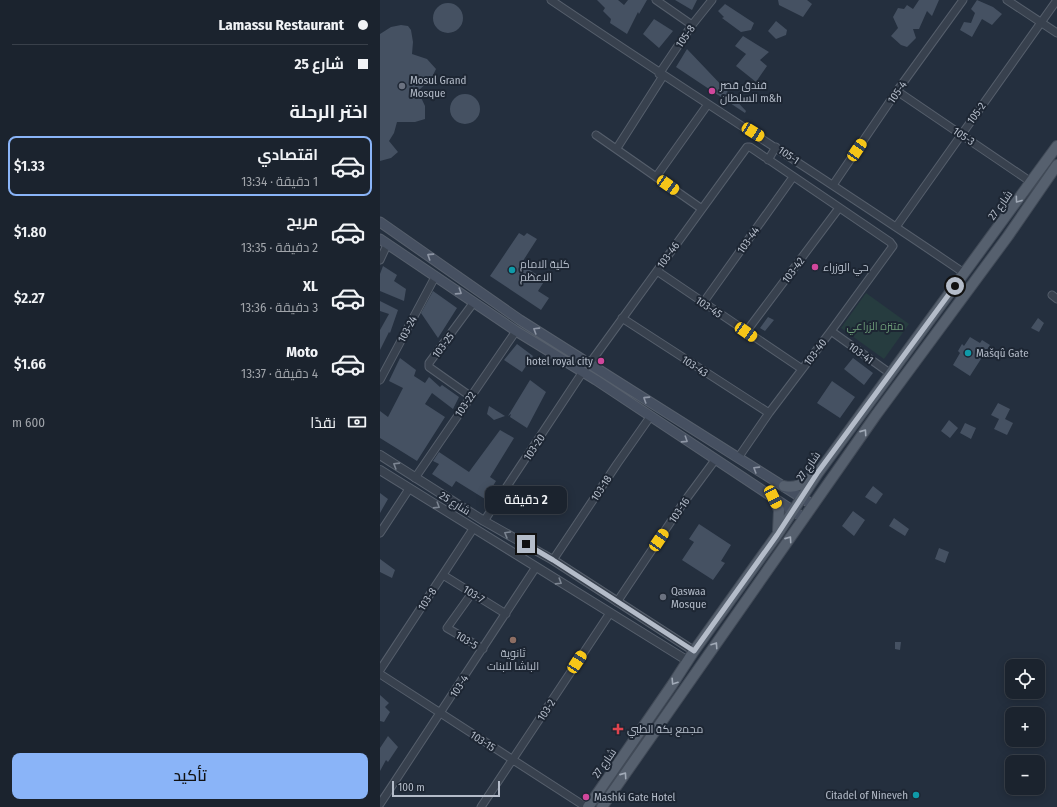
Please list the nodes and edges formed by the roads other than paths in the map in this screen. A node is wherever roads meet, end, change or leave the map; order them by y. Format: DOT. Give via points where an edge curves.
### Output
graph roads {
  1 [pos="551,0"];
  2 [pos="656,0"];
  3 [pos="712,0"];
  4 [pos="963,0"];
  5 [pos="1007,0"];
  6 [pos="1057,0"];
  7 [pos="1042,23"];
  8 [pos="692,25"];
  9 [pos="1057,33"];
  10 [pos="661,74"];
  11 [pos="897,91"];
  12 [pos="708,104"];
  13 [pos="961,134"];
  14 [pos="596,135"];
  15 [pos="1057,146"];
  16 [pos="776,147"];
  17 [pos="617,148"];
  18 [pos="768,160"];
  19 [pos="1057,165"];
  20 [pos="656,177"];
  21 [pos="793,177"];
  22 [pos="1031,182"];
  23 [pos="833,185"];
  24 [pos="840,208"];
  25 [pos="702,209"];
  26 [pos="380,222"];
  27 [pos="896,227"];
  28 [pos="384,242"];
  29 [pos="380,260"];
  30 [pos="657,271"];
  31 [pos="964,274"];
  32 [pos="435,277"];
  33 [pos="474,302"];
  34 [pos="703,303"];
  35 [pos="622,318"];
  36 [pos="516,330"];
  37 [pos="831,331"];
  38 [pos="746,332"];
  39 [pos="590,363"];
  40 [pos="802,369"];
  41 [pos="582,373"];
  42 [pos="891,374"];
  43 [pos="380,380"];
  44 [pos="470,396"];
  45 [pos="768,413"];
  46 [pos="650,417"];
  47 [pos="380,456"];
  48 [pos="738,458"];
  49 [pos="715,460"];
  50 [pos="380,470"];
  51 [pos="818,472"];
  52 [pos="415,478"];
  53 [pos="784,486"];
  54 [pos="409,489"];
  55 [pos="773,497"];
  56 [pos="801,498"];
  57 [pos="813,505"];
  58 [pos="793,510"];
  59 [pos="804,518"];
  60 [pos="484,521"];
  61 [pos="473,528"];
  62 [pos="380,533"];
  63 [pos="777,535"];
  64 [pos="553,560"];
  65 [pos="536,567"];
  66 [pos="443,574"];
  67 [pos="472,593"];
  68 [pos="617,602"];
  69 [pos="610,613"];
  70 [pos="506,614"];
  71 [pos="483,649"];
  72 [pos="694,651"];
  73 [pos="688,661"];
  74 [pos="380,670"];
  75 [pos="380,674"];
  76 [pos="441,714"];
  77 [pos="513,760"];
  78 [pos="380,804"];
  79 [pos="481,807"];
  80 [pos="587,807"];
  81 [pos="602,807"];
  1 -- 10 [label="street, 105-1"];
  2 -- 8 [label="street"];
  3 -- 8 [label="street, 105-8"];
  4 -- 11 [label="street, 105-4"];
  5 -- 7 [label="street"];
  6 -- 7 [label="street, 105-2"];
  7 -- 9 [label="street"];
  7 -- 13 [label="street, 105-2"];
  8 -- 10 [label="street, 105-8"];
  10 -- 12 [label="street, 105-1"];
  10 -- 17 [label="street, 105-8"];
  11 -- 13 [label="street, 105-3"];
  11 -- 23 [label="street, 105-4"];
  12 -- 16 [label="street, 105-1"];
  12 -- 20 [label="street"];
  13 -- 22 [label="street, 105-3"];
  13 -- 27 [label="street, 105-2"];
  14 -- 17 [label="street"];
  15 -- 22 [label="main road, شارع 27"];
  16 -- 18 [label="street"];
  16 -- 23 [label="street, 105-1"];
  17 -- 20 [label="street"];
  18 -- 21 [label="street"];
  18 -- 25 [label="street, 103-46" via="747,147"];
  57 -- 19 [label="main road, one-way"];
  20 -- 25 [label="street"];
  21 -- 24 [label="street"];
  21 -- 34 [label="street, 103-44"];
  22 -- 31 [label="main road, شارع 27, one-way"];
  23 -- 27 [label="street, 105-1"];
  24 -- 37 [label="street, 103-40" via="893,246"];
  24 -- 38 [label="street, 103-42"];
  25 -- 30 [label="street, 103-46"];
  39 -- 26 [label="main road, one-way" via="520,320"];
  27 -- 31 [label="street, 105-1"];
  28 -- 29 [label="street"];
  28 -- 32 [label="main road"];
  30 -- 34 [label="street, 103-45"];
  30 -- 35 [label="street, 103-46"];
  31 -- 42 [label="main road, شارع 27"];
  32 -- 33 [label="main road, one-way"];
  32 -- 43 [label="street, 103-24"];
  33 -- 36 [label="main road"];
  33 -- 44 [label="street, 103-25" via="429,363 429,367"];
  34 -- 38 [label="street, 103-45"];
  35 -- 39 [label="street, 103-46"];
  35 -- 45 [label="street, 103-43"];
  36 -- 41 [label="main road"];
  36 -- 44 [label="street, 103-22"];
  37 -- 40 [label="street, 103-40"];
  37 -- 42 [label="street, 103-41"];
  38 -- 40 [label="street, 103-45"];
  48 -- 39 [label="main road, one-way"];
  40 -- 45 [label="street, 103-40"];
  41 -- 46 [label="main road"];
  41 -- 60 [label="street, 103-20"];
  42 -- 51 [label="main road, شارع 27"];
  44 -- 52 [label="street, 103-22"];
  45 -- 48 [label="street, 103-40"];
  46 -- 49 [label="main road, one-way"];
  46 -- 64 [label="street, 103-18"];
  52 -- 47 [label="street, شارع 25, one-way"];
  53 -- 48 [label="main road, one-way"];
  49 -- 55 [label="main road"];
  49 -- 68 [label="street, 103-16"];
  50 -- 54 [label="street, شارع 25"];
  51 -- 53 [label="main road" via="798,486"];
  51 -- 56 [label="main road, شارع 27"];
  52 -- 60 [label="street, شارع 25"];
  53 -- 56 [label="main road"];
  54 -- 61 [label="street, شارع 25, one-way"];
  54 -- 62 [label="street"];
  55 -- 58 [label="main road"];
  55 -- 63 [label="main road" via="780,516"];
  56 -- 57 [label="main road"];
  56 -- 58 [label="main road, شارع 27"];
  57 -- 59 [label="main road"];
  58 -- 59 [label="main road"];
  58 -- 63 [label="main road, شارع 27"];
  81 -- 59 [label="main road, one-way"];
  64 -- 60 [label="street, شارع 25, one-way"];
  61 -- 65 [label="street, شارع 25"];
  61 -- 66 [label="street, 103-8"];
  63 -- 72 [label="main road, شارع 27"];
  64 -- 68 [label="street, شارع 25"];
  65 -- 69 [label="street, شارع 25, one-way"];
  65 -- 70 [label="street, 103-4"];
  66 -- 67 [label="street, 103-7"];
  66 -- 74 [label="street, 103-8"];
  67 -- 70 [label="street, 103-7"];
  67 -- 71 [label="street, 103-5" via="447,628"];
  68 -- 72 [label="street, شارع 25"];
  69 -- 73 [label="street, شارع 25"];
  69 -- 77 [label="street, 103-2"];
  70 -- 71 [label="street, 103-4"];
  71 -- 76 [label="street, 103-4"];
  72 -- 73 [label="main road, شارع 27"];
  73 -- 80 [label="main road, شارع 27, one-way"];
  75 -- 76 [label="street, 103-15"];
  76 -- 77 [label="street, 103-15"];
  76 -- 78 [label="street, 103-4"];
  77 -- 79 [label="street, 103-2"];
  77 -- 80 [label="street, 103-15"];
}
